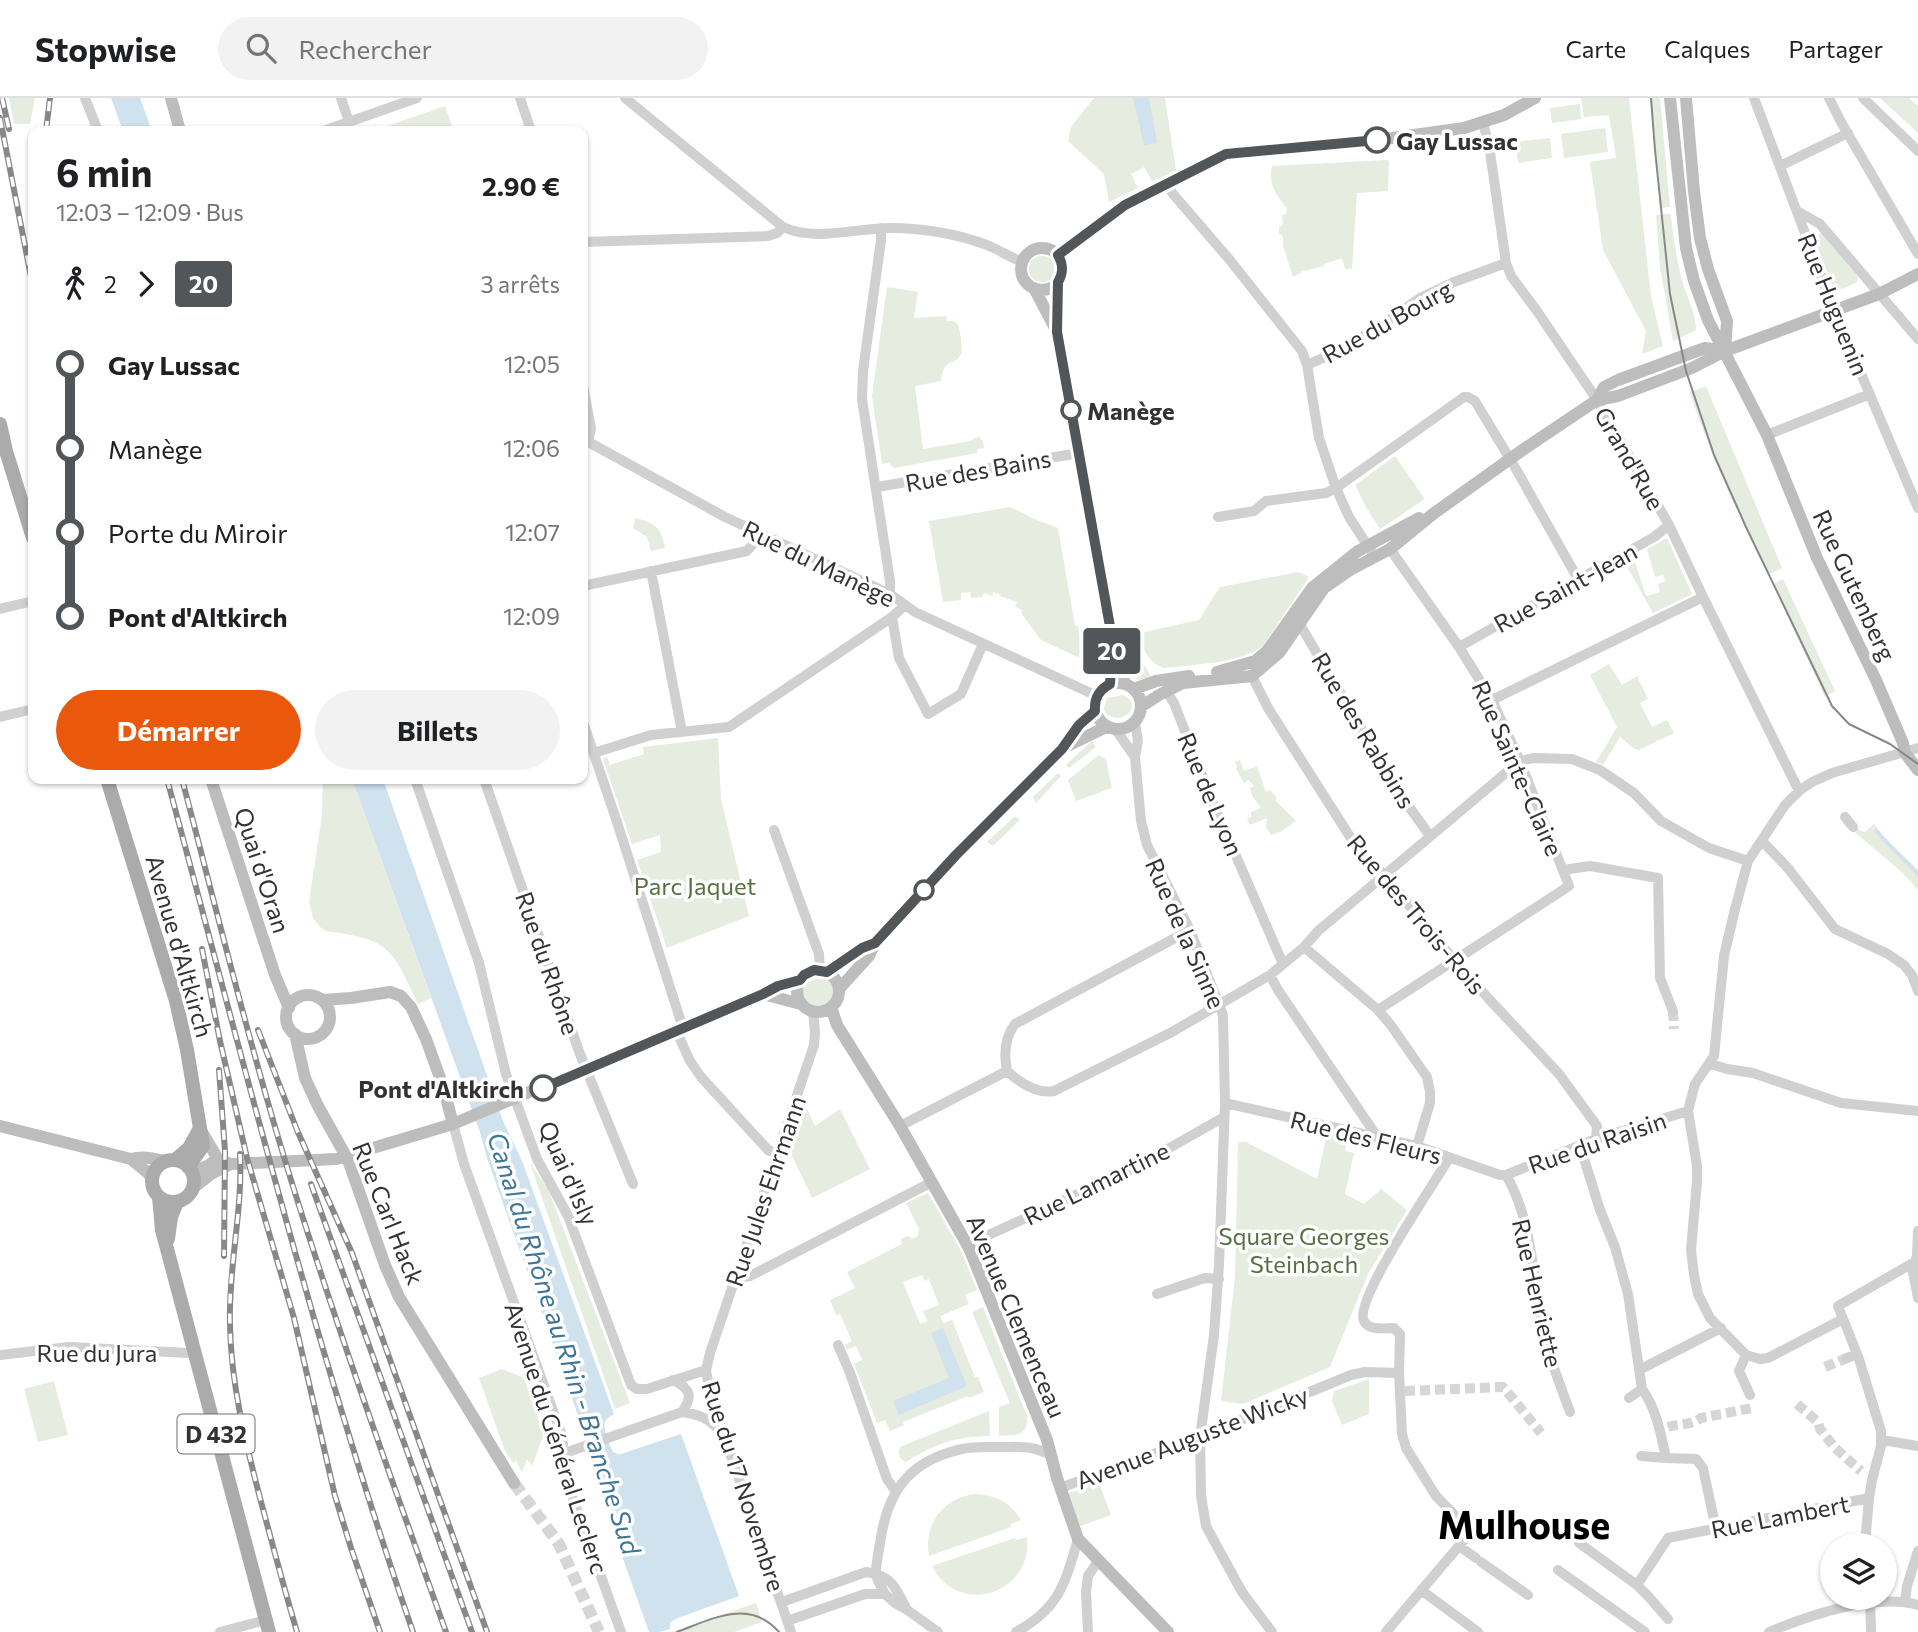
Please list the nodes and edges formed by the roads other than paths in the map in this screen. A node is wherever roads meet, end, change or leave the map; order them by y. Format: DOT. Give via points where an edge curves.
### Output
graph roads {
  1 [pos="85,98"];
  2 [pos="171,98"];
  3 [pos="341,98"];
  4 [pos="417,98"];
  5 [pos="520,98"];
  6 [pos="625,98"];
  7 [pos="1535,98"];
  8 [pos="1670,98"];
  9 [pos="1686,98"];
  10 [pos="1754,98"];
  11 [pos="1829,98"];
  12 [pos="1863,98"];
  13 [pos="349,122"];
  14 [pos="1483,123"];
  15 [pos="96,126"];
  16 [pos="179,126"];
  17 [pos="337,126"];
  18 [pos="529,126"];
  19 [pos="1848,133"];
  20 [pos="1918,151"];
  21 [pos="1780,166"];
  22 [pos="1166,183"];
  23 [pos="1797,211"];
  24 [pos="783,227"];
  25 [pos="881,228"];
  26 [pos="588,242"];
  27 [pos="1918,254"];
  28 [pos="1058,255"];
  29 [pos="1022,262"];
  30 [pos="1506,263"];
  31 [pos="1918,274"];
  32 [pos="1058,282"];
  33 [pos="1034,288"];
  34 [pos="1879,294"];
  35 [pos="1834,310"];
  36 [pos="1057,332"];
  37 [pos="1918,339"];
  38 [pos="1725,351"];
  39 [pos="1307,365"];
  40 [pos="1870,394"];
  41 [pos="1597,400"];
  42 [pos="588,412"];
  43 [pos="0,424"];
  44 [pos="588,434"];
  45 [pos="1767,435"];
  46 [pos="588,442"];
  47 [pos="3,452"];
  48 [pos="1079,453"];
  49 [pos="1510,459"];
  50 [pos="877,487"];
  51 [pos="1336,488"];
  52 [pos="1915,493"];
  53 [pos="1918,508"];
  54 [pos="1433,514"];
  55 [pos="1218,517"];
  56 [pos="28,524"];
  57 [pos="1669,525"];
  58 [pos="1396,531"];
  59 [pos="759,533"];
  60 [pos="1390,549"];
  61 [pos="1371,552"];
  62 [pos="652,571"];
  63 [pos="1578,579"];
  64 [pos="588,585"];
  65 [pos="1312,588"];
  66 [pos="890,594"];
  67 [pos="1703,597"];
  68 [pos="28,602"];
  69 [pos="905,605"];
  70 [pos="0,609"];
  71 [pos="892,617"];
  72 [pos="1299,623"];
  73 [pos="1113,643"];
  74 [pos="983,644"];
  75 [pos="1459,647"];
  76 [pos="1252,676"];
  77 [pos="1110,684"];
  78 [pos="1129,686"];
  79 [pos="1166,691"];
  80 [pos="1097,696"];
  81 [pos="1492,699"];
  82 [pos="1142,706"];
  83 [pos="28,710"];
  84 [pos="1095,711"];
  85 [pos="0,717"];
  86 [pos="1135,723"];
  87 [pos="1111,728"];
  88 [pos="682,732"];
  89 [pos="588,736"];
  90 [pos="1918,748"];
  91 [pos="1062,749"];
  92 [pos="594,753"];
  93 [pos="1905,753"];
  94 [pos="1135,757"];
  95 [pos="1520,761"];
  96 [pos="1918,770"];
  97 [pos="109,784"];
  98 [pos="213,784"];
  99 [pos="417,784"];
  100 [pos="486,784"];
  101 [pos="1799,791"];
  102 [pos="1845,817"];
  103 [pos="1853,827"];
  104 [pos="774,830"];
  105 [pos="1430,836"];
  106 [pos="1762,841"];
  107 [pos="1748,861"];
  108 [pos="1563,870"];
  109 [pos="1384,876"];
  110 [pos="1190,930"];
  111 [pos="875,943"];
  112 [pos="1304,947"];
  113 [pos="1454,960"];
  114 [pos="1283,964"];
  115 [pos="824,971"];
  116 [pos="275,975"];
  117 [pos="1270,975"];
  118 [pos="800,980"];
  119 [pos="839,989"];
  120 [pos="1918,991"];
  121 [pos="763,994"];
  122 [pos="300,996"];
  123 [pos="351,998"];
  124 [pos="322,1000"];
  125 [pos="1220,1005"];
  126 [pos="831,1007"];
  127 [pos="289,1008"];
  128 [pos="807,1008"];
  129 [pos="1378,1010"];
  130 [pos="1673,1011"];
  131 [pos="330,1018"];
  132 [pos="680,1029"];
  133 [pos="295,1034"];
  134 [pos="312,1038"];
  135 [pos="302,1061"];
  136 [pos="1708,1065"];
  137 [pos="585,1069"];
  138 [pos="1007,1070"];
  139 [pos="1224,1103"];
  140 [pos="1688,1111"];
  141 [pos="1918,1111"];
  142 [pos="1224,1117"];
  143 [pos="1367,1121"];
  144 [pos="458,1122"];
  145 [pos="0,1126"];
  146 [pos="900,1126"];
  147 [pos="200,1128"];
  148 [pos="1357,1134"];
  149 [pos="1378,1138"];
  150 [pos="1597,1139"];
  151 [pos="1417,1146"];
  152 [pos="1580,1146"];
  153 [pos="778,1154"];
  154 [pos="131,1158"];
  155 [pos="1449,1158"];
  156 [pos="222,1164"];
  157 [pos="181,1165"];
  158 [pos="1506,1175"];
  159 [pos="152,1179"];
  160 [pos="932,1182"];
  161 [pos="633,1184"];
  162 [pos="192,1189"];
  163 [pos="159,1197"];
  164 [pos="177,1202"];
  165 [pos="1918,1231"];
  166 [pos="167,1248"];
  167 [pos="969,1248"];
  168 [pos="1917,1260"];
  169 [pos="736,1278"];
  170 [pos="1219,1279"];
  171 [pos="1157,1294"];
  172 [pos="1918,1298"];
  173 [pos="1843,1319"];
  174 [pos="1721,1328"];
  175 [pos="838,1345"];
  176 [pos="194,1352"];
  177 [pos="0,1355"];
  178 [pos="1746,1355"];
  179 [pos="706,1370"];
  180 [pos="1639,1370"];
  181 [pos="1399,1373"];
  182 [pos="673,1380"];
  183 [pos="1642,1389"];
  184 [pos="1750,1395"];
  185 [pos="1629,1398"];
  186 [pos="682,1412"];
  187 [pos="1570,1412"];
  188 [pos="722,1433"];
  189 [pos="1200,1437"];
  190 [pos="1882,1440"];
  191 [pos="1918,1446"];
  192 [pos="562,1454"];
  193 [pos="1051,1455"];
  194 [pos="1642,1456"];
  195 [pos="1666,1458"];
  196 [pos="1861,1472"];
  197 [pos="1872,1480"];
  198 [pos="514,1483"];
  199 [pos="1060,1488"];
  200 [pos="896,1492"];
  201 [pos="1869,1498"];
  202 [pos="1716,1529"];
  203 [pos="1866,1533"];
  204 [pos="1079,1539"];
  205 [pos="1579,1543"];
  206 [pos="1459,1546"];
  207 [pos="1917,1557"];
  208 [pos="1098,1561"];
  209 [pos="1558,1570"];
  210 [pos="876,1573"];
  211 [pos="1637,1585"];
  212 [pos="1421,1590"];
  213 [pos="885,1594"];
  214 [pos="1528,1595"];
  215 [pos="782,1602"];
  216 [pos="1897,1602"];
  217 [pos="1905,1602"];
  218 [pos="1918,1605"];
  219 [pos="906,1609"];
  220 [pos="1833,1610"];
  221 [pos="1870,1610"];
  222 [pos="1668,1619"];
  223 [pos="788,1621"];
  224 [pos="268,1626"];
  225 [pos="219,1632"];
  226 [pos="621,1632"];
  227 [pos="791,1632"];
  228 [pos="938,1632"];
  229 [pos="1016,1632"];
  230 [pos="1088,1632"];
  231 [pos="1168,1632"];
  232 [pos="1272,1632"];
  233 [pos="1386,1632"];
  234 [pos="1478,1632"];
  235 [pos="1645,1632"];
  236 [pos="1769,1632"];
  237 [pos="1871,1632"];
  1 -- 15 [label="street"];
  2 -- 16 [label="street"];
  3 -- 13 [label="street"];
  4 -- 13 [label="street"];
  5 -- 18 [label="street"];
  6 -- 24 [label="street"];
  7 -- 14 [label="street"];
  8 -- 38 [label="street, Rue Gutenberg" via="1686,248 1708,320"];
  9 -- 38 [label="street" via="1700,238 1727,321"];
  10 -- 21 [label="street, Rue Huguenin"];
  11 -- 19 [label="street"];
  12 -- 20 [label="street"];
  13 -- 17 [label="street"];
  14 -- 22 [label="street" via="1385,139 1226,154"];
  14 -- 30 [label="street, Grand'Rue"];
  19 -- 21 [label="street"];
  19 -- 27 [label="street"];
  21 -- 23 [label="street, Rue Huguenin"];
  22 -- 28 [label="street" via="1125,205"];
  22 -- 39 [label="street" via="1297,344"];
  23 -- 34 [label="street" via="1820,224"];
  23 -- 35 [label="street, Rue Huguenin"];
  24 -- 25 [label="street" via="808,234"];
  24 -- 26 [label="street" via="768,236"];
  25 -- 29 [label="street" via="960,237"];
  25 -- 50 [label="street" via="863,371 863,407"];
  28 -- 29 [label="street" via="1038,248"];
  28 -- 32 [label="street" via="1063,268"];
  29 -- 33 [label="street" via="1023,278"];
  30 -- 39 [label="street, Rue du Bourg" via="1420,298 1373,331"];
  30 -- 41 [label="street, Grand'Rue"];
  31 -- 34 [label="street"];
  32 -- 33 [label="street" via="1047,289"];
  32 -- 36 [label="street"];
  33 -- 36 [label="street"];
  34 -- 35 [label="street"];
  34 -- 37 [label="street"];
  35 -- 38 [label="street"];
  35 -- 40 [label="street, Rue Huguenin"];
  36 -- 48 [label="street"];
  38 -- 41 [label="street" via="1705,348 1618,380 1604,387"];
  38 -- 45 [label="street, Rue Gutenberg"];
  39 -- 51 [label="street" via="1319,438"];
  40 -- 45 [label="street"];
  40 -- 52 [label="street, Rue Huguenin"];
  41 -- 49 [label="street"];
  41 -- 57 [label="street, Grand'Rue"];
  42 -- 44 [label="street"];
  43 -- 47 [label="main road"];
  45 -- 93 [label="street, Rue Gutenberg"];
  46 -- 59 [label="street, Rue du Manège"];
  47 -- 56 [label="main road"];
  48 -- 50 [label="street, Rue des Bains"];
  48 -- 73 [label="street"];
  49 -- 51 [label="street" via="1475,401 1464,397"];
  49 -- 54 [label="street"];
  49 -- 63 [label="street"];
  50 -- 66 [label="street"];
  51 -- 55 [label="street" via="1266,501 1254,511"];
  51 -- 61 [label="street"];
  52 -- 53 [label="street, Rue Huguenin"];
  54 -- 58 [label="street"];
  54 -- 60 [label="street"];
  57 -- 63 [label="street, Rue Saint-Jean"];
  57 -- 67 [label="street, Grand'Rue"];
  58 -- 60 [label="street" via="1389,539"];
  58 -- 61 [label="street"];
  59 -- 62 [label="street" via="747,551"];
  59 -- 66 [label="street, Rue du Manège"];
  60 -- 61 [label="street"];
  60 -- 75 [label="street, Rue Sainte-Claire"];
  61 -- 65 [label="street" via="1358,551"];
  61 -- 72 [label="street" via="1324,588"];
  62 -- 64 [label="street"];
  62 -- 88 [label="street"];
  63 -- 75 [label="street, Rue Saint-Jean"];
  65 -- 72 [label="street" via="1296,619"];
  65 -- 78 [label="street" via="1255,661 1224,671"];
  66 -- 69 [label="street, Rue du Manège"];
  67 -- 81 [label="street"];
  67 -- 101 [label="street, Grand'Rue"];
  68 -- 70 [label="street"];
  69 -- 71 [label="street"];
  69 -- 74 [label="street, Rue du Manège"];
  71 -- 74 [label="street" via="899,658 928,714 961,694"];
  71 -- 88 [label="street" via="729,727"];
  72 -- 76 [label="street" via="1279,653"];
  72 -- 105 [label="street, Rue des Rabbins"];
  73 -- 77 [label="street"];
  73 -- 78 [label="street"];
  74 -- 80 [label="street, Rue du Manège"];
  75 -- 81 [label="street, Rue Sainte-Claire"];
  76 -- 79 [label="street" via="1183,684"];
  76 -- 109 [label="street, Rue des Trois-Rois" via="1354,843"];
  77 -- 78 [label="street"];
  77 -- 80 [label="street"];
  78 -- 82 [label="street" via="1140,696"];
  79 -- 82 [label="street"];
  79 -- 114 [label="street, Rue de Lyon"];
  80 -- 84 [label="street"];
  81 -- 95 [label="street, Rue Sainte-Claire"];
  82 -- 86 [label="street"];
  83 -- 85 [label="street"];
  84 -- 87 [label="street" via="1101,723"];
  84 -- 91 [label="street"];
  86 -- 87 [label="street" via="1123,730"];
  86 -- 94 [label="street, Rue de la Sinne"];
  87 -- 91 [label="street"];
  87 -- 94 [label="street, Rue de la Sinne"];
  88 -- 92 [label="street" via="651,735"];
  89 -- 92 [label="street"];
  90 -- 93 [label="street"];
  91 -- 111 [label="street"];
  92 -- 132 [label="street"];
  93 -- 96 [label="street, Rue Gutenberg"];
  93 -- 101 [label="street" via="1832,774"];
  94 -- 110 [label="street, Rue de la Sinne" via="1147,845"];
  95 -- 105 [label="street"];
  95 -- 107 [label="street" via="1572,759 1600,770 1634,793 1661,821 1709,848"];
  95 -- 108 [label="street, Rue Sainte-Claire"];
  97 -- 147 [label="main road, Avenue d'Altkirch" via="176,1001"];
  98 -- 116 [label="street, Quai d'Oran"];
  99 -- 182 [label="street, Quai d'Isly" via="472,940 506,1074 537,1159 568,1216 631,1385 647,1389"];
  100 -- 137 [label="street, Rue du Rhône"];
  101 -- 106 [label="street"];
  102 -- 103 [label="street"];
  104 -- 115 [label="street"];
  105 -- 109 [label="street"];
  106 -- 107 [label="street"];
  106 -- 120 [label="street" via="1835,929 1903,965"];
  107 -- 136 [label="street" via="1724,956 1715,1050"];
  108 -- 113 [label="street, Rue Sainte-Claire" via="1569,886"];
  108 -- 130 [label="street" via="1590,866 1658,878 1660,978"];
  109 -- 112 [label="street"];
  109 -- 113 [label="street, Rue des Trois-Rois"];
  110 -- 125 [label="street, Rue de la Sinne"];
  110 -- 138 [label="street" via="1015,1024 1007,1040"];
  111 -- 115 [label="street"];
  111 -- 119 [label="street"];
  112 -- 114 [label="street"];
  112 -- 129 [label="street"];
  113 -- 129 [label="street"];
  113 -- 150 [label="street, Rue des Trois-Rois" via="1559,1074 1597,1126"];
  114 -- 117 [label="street"];
  115 -- 118 [label="street" via="808,972"];
  115 -- 119 [label="street"];
  116 -- 122 [label="street"];
  116 -- 127 [label="street, Quai d'Oran"];
  117 -- 125 [label="street"];
  117 -- 143 [label="street"];
  118 -- 121 [label="street"];
  118 -- 128 [label="street" via="797,991"];
  119 -- 126 [label="street"];
  121 -- 128 [label="street"];
  121 -- 132 [label="street"];
  122 -- 124 [label="street"];
  122 -- 127 [label="street"];
  123 -- 124 [label="street"];
  123 -- 131 [label="street"];
  123 -- 144 [label="street" via="390,992 411,1007"];
  124 -- 131 [label="street"];
  125 -- 138 [label="street" via="1054,1091 1036,1090"];
  125 -- 139 [label="street, Rue de la Sinne"];
  126 -- 128 [label="street"];
  126 -- 146 [label="street, Avenue Clemenceau"];
  127 -- 133 [label="street" via="287,1022"];
  128 -- 153 [label="street, Rue Jules Ehrmann" via="814,1045"];
  129 -- 151 [label="street" via="1427,1077 1430,1103"];
  131 -- 134 [label="street" via="324,1031"];
  132 -- 137 [label="street"];
  132 -- 153 [label="street" via="690,1061 701,1077 768,1150"];
  133 -- 134 [label="street"];
  133 -- 135 [label="street, Rue Carl Hack"];
  134 -- 135 [label="street"];
  135 -- 198 [label="street, Rue Carl Hack" via="310,1091 348,1160 399,1297"];
  136 -- 140 [label="street" via="1695,1084"];
  136 -- 141 [label="street" via="1754,1073 1841,1104"];
  137 -- 144 [label="street"];
  137 -- 161 [label="street, Rue du Rhône"];
  138 -- 146 [label="street"];
  139 -- 142 [label="street, Rue de la Sinne"];
  139 -- 148 [label="street, Rue des Fleurs"];
  140 -- 150 [label="street, Rue du Raisin"];
  140 -- 174 [label="street" via="1697,1166 1693,1275 1710,1318"];
  142 -- 167 [label="street, Rue Lamartine" via="1136,1167"];
  142 -- 170 [label="street, Rue de la Sinne"];
  143 -- 148 [label="street"];
  143 -- 149 [label="street"];
  144 -- 156 [label="street" via="325,1160"];
  144 -- 192 [label="street, Avenue du Général Leclerc" via="464,1164 561,1433"];
  145 -- 154 [label="street"];
  146 -- 160 [label="street, Avenue Clemenceau"];
  147 -- 156 [label="street, Avenue d'Altkirch"];
  147 -- 157 [label="main road, Avenue d'Altkirch" via="203,1146"];
  148 -- 149 [label="street, Rue des Fleurs"];
  149 -- 151 [label="street, Rue des Fleurs"];
  150 -- 152 [label="street, Rue du Raisin"];
  151 -- 155 [label="street, Rue des Fleurs"];
  152 -- 158 [label="street, Rue du Raisin"];
  152 -- 180 [label="street" via="1628,1294"];
  153 -- 169 [label="street, Rue Jules Ehrmann"];
  154 -- 157 [label="street" via="142,1156"];
  154 -- 159 [label="street"];
  155 -- 158 [label="street, Rue des Fleurs"];
  155 -- 181 [label="street" via="1373,1283 1363,1308 1364,1323 1394,1328 1400,1334"];
  156 -- 157 [label="street"];
  156 -- 162 [label="street"];
  157 -- 159 [label="main road" via="157,1167"];
  157 -- 162 [label="main road" via="194,1183"];
  158 -- 187 [label="street, Rue Henriette" via="1529,1241 1542,1323"];
  159 -- 163 [label="main road"];
  160 -- 167 [label="street, Avenue Clemenceau"];
  160 -- 169 [label="street" via="750,1276"];
  162 -- 164 [label="main road"];
  163 -- 164 [label="main road"];
  163 -- 166 [label="main road, D 432"];
  164 -- 166 [label="main road, D 432"];
  165 -- 168 [label="street"];
  166 -- 176 [label="main road, D 432"];
  167 -- 193 [label="street, Avenue Clemenceau"];
  168 -- 172 [label="street" via="1913,1272"];
  168 -- 173 [label="street" via="1838,1306"];
  169 -- 179 [label="street, Rue Jules Ehrmann"];
  170 -- 171 [label="street" via="1205,1278"];
  170 -- 189 [label="street, Rue de la Sinne"];
  173 -- 178 [label="street" via="1768,1358"];
  173 -- 190 [label="street"];
  174 -- 178 [label="street"];
  174 -- 180 [label="street"];
  175 -- 200 [label="street" via="887,1479"];
  176 -- 177 [label="street, Rue du Jura" via="69,1347"];
  176 -- 224 [label="main road, D 432"];
  178 -- 184 [label="street" via="1739,1371"];
  179 -- 182 [label="street, Quai d'Isly"];
  179 -- 188 [label="street, Rue du 17 Novembre"];
  180 -- 183 [label="street"];
  181 -- 189 [label="street, Avenue Auguste Wicky" via="1351,1375"];
  181 -- 206 [label="street" via="1406,1448 1436,1496 1473,1529"];
  182 -- 186 [label="street" via="688,1390"];
  183 -- 185 [label="street"];
  183 -- 195 [label="street" via="1664,1428"];
  186 -- 188 [label="street" via="710,1420"];
  186 -- 192 [label="street"];
  188 -- 215 [label="street, Rue du 17 Novembre"];
  189 -- 199 [label="street, Avenue Auguste Wicky"];
  189 -- 232 [label="street, Rue de la Sinne" via="1200,1495 1206,1525 1242,1592"];
  190 -- 191 [label="street"];
  190 -- 197 [label="street"];
  192 -- 226 [label="street, Avenue du Général Leclerc" via="563,1471"];
  193 -- 199 [label="street, Avenue Clemenceau"];
  193 -- 200 [label="street, Avenue Auguste Wicky" via="1028,1446 961,1449 926,1461"];
  194 -- 195 [label="street"];
  195 -- 202 [label="street" via="1696,1460 1703,1468"];
  196 -- 197 [label="street"];
  197 -- 201 [label="street"];
  199 -- 204 [label="street, Avenue Clemenceau"];
  200 -- 210 [label="street, Avenue Auguste Wicky" via="885,1517"];
  201 -- 202 [label="street, Rue Lambert"];
  201 -- 203 [label="street"];
  202 -- 211 [label="street, Rue Lambert" via="1668,1538"];
  204 -- 208 [label="street, Avenue Clemenceau"];
  204 -- 229 [label="street" via="1059,1593 1041,1615"];
  205 -- 211 [label="street"];
  206 -- 212 [label="street"];
  206 -- 214 [label="street"];
  207 -- 217 [label="street"];
  208 -- 230 [label="street" via="1088,1576"];
  208 -- 231 [label="street, Avenue Clemenceau"];
  209 -- 235 [label="street"];
  210 -- 213 [label="street"];
  210 -- 215 [label="street" via="866,1572"];
  210 -- 219 [label="street" via="896,1588"];
  211 -- 222 [label="street"];
  212 -- 233 [label="street"];
  212 -- 234 [label="street"];
  213 -- 219 [label="street"];
  213 -- 223 [label="street" via="864,1594"];
  215 -- 223 [label="street, Rue du 17 Novembre"];
  216 -- 217 [label="street"];
  217 -- 218 [label="street"];
  219 -- 228 [label="street"];
  220 -- 236 [label="street"];
  221 -- 237 [label="street"];
  223 -- 227 [label="street, Rue du 17 Novembre"];
  224 -- 225 [label="street"];
}
